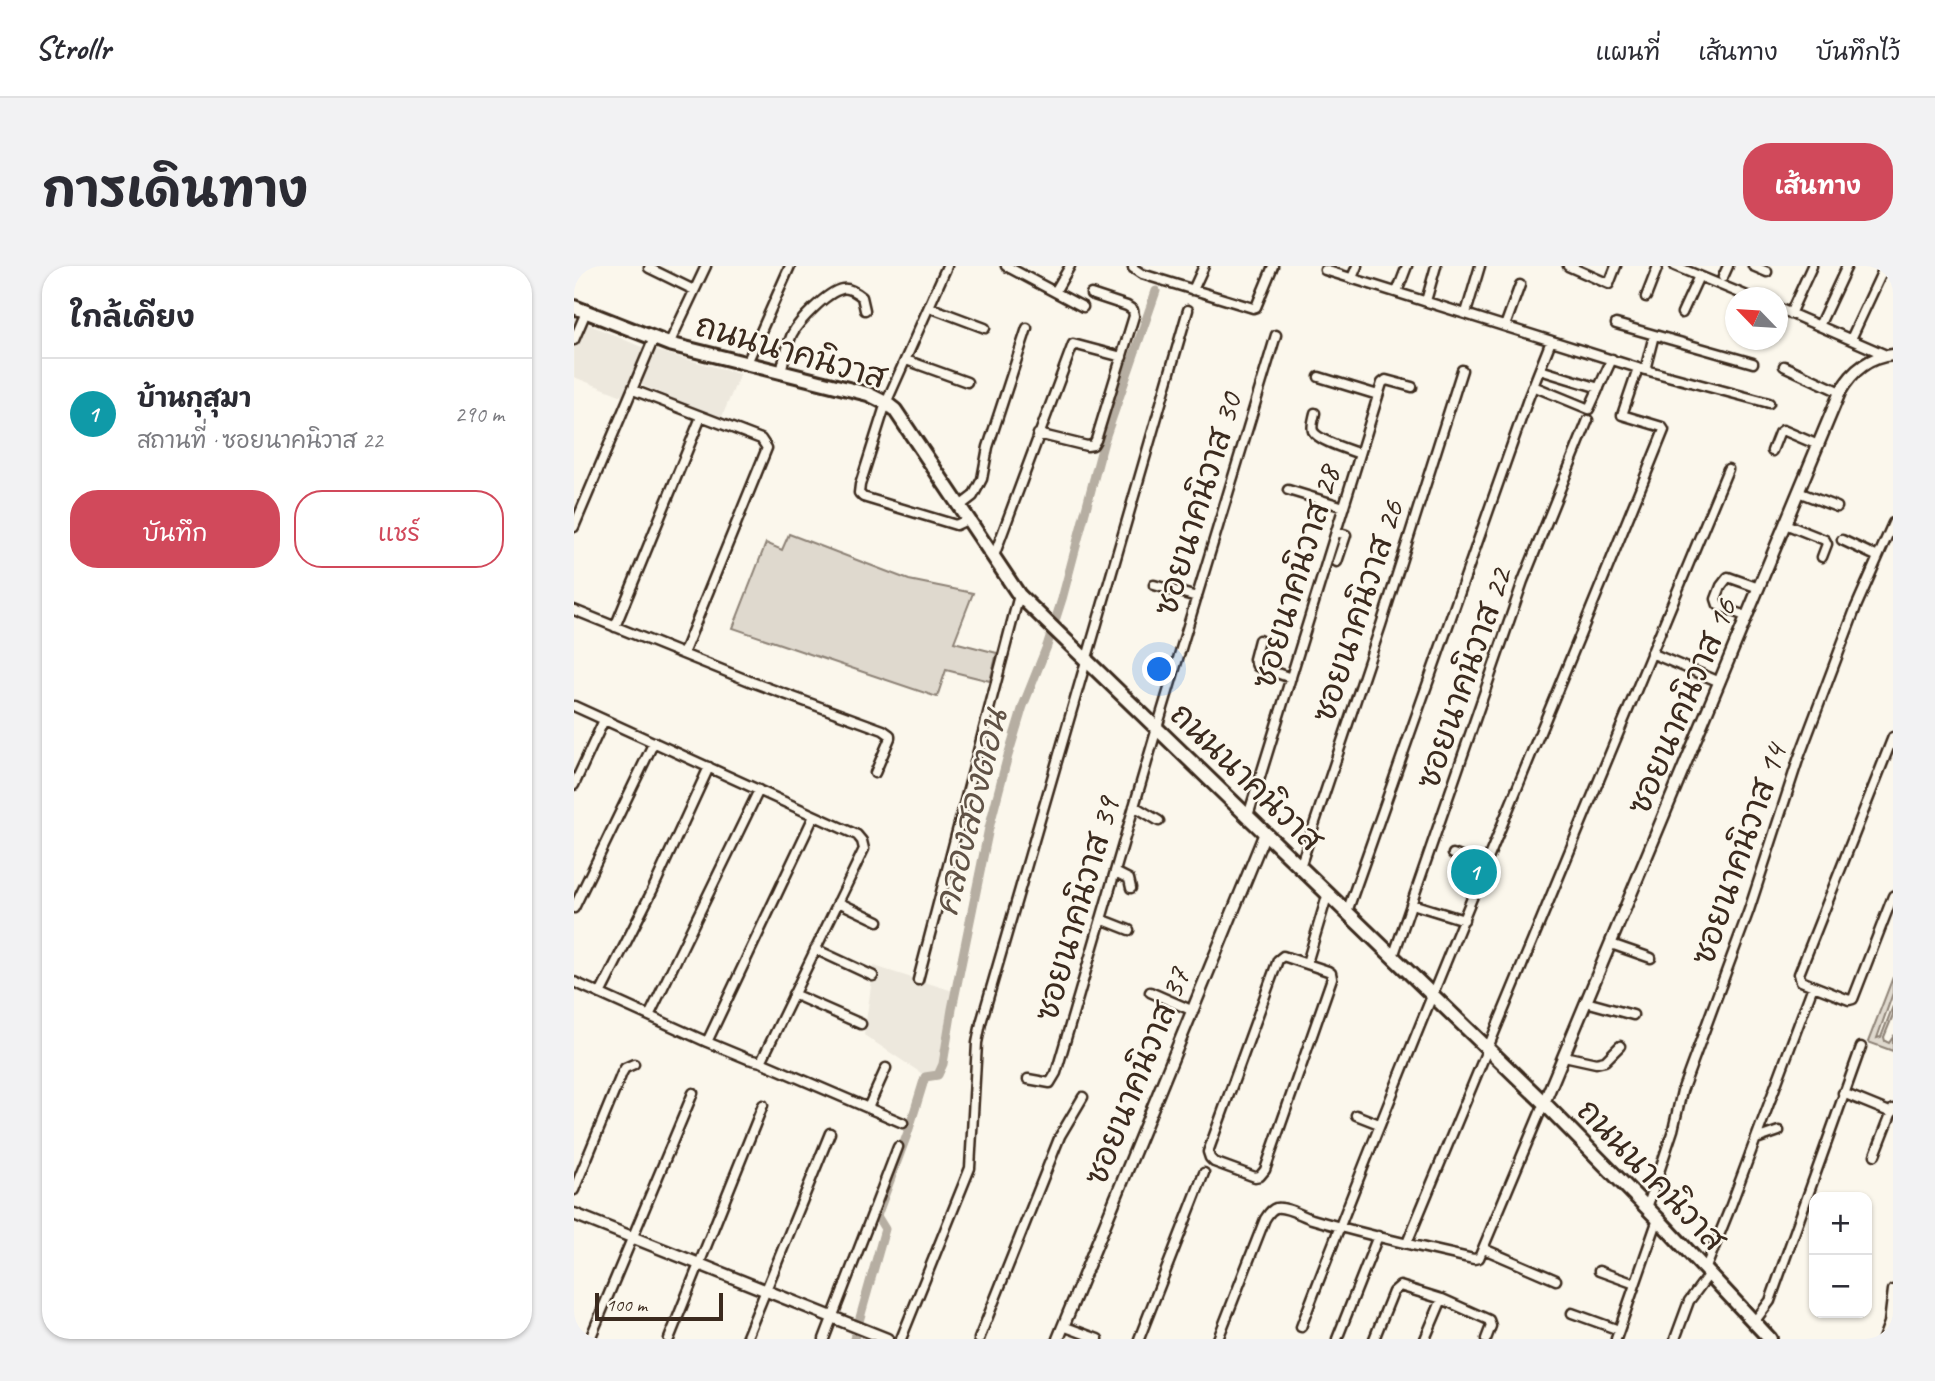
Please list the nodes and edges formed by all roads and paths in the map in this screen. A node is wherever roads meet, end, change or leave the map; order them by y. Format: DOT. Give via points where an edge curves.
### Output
graph roads {
  1 [pos="706,266"];
  2 [pos="790,266"];
  3 [pos="947,266"];
  4 [pos="1006,266"];
  5 [pos="1070,266"];
  6 [pos="1133,266"];
  7 [pos="1204,266"];
  8 [pos="1273,266"];
  9 [pos="1357,266"];
  10 [pos="1407,266"];
  11 [pos="1436,266"];
  12 [pos="1480,266"];
  13 [pos="1568,266"];
  14 [pos="1616,266"];
  15 [pos="1658,266"];
  16 [pos="1675,266"];
  17 [pos="1728,266"];
  18 [pos="1753,266"];
  19 [pos="1812,266"];
  20 [pos="1847,266"];
  21 [pos="1885,266"];
  22 [pos="649,268"];
  23 [pos="1325,270"];
  24 [pos="1767,272"];
  25 [pos="1699,276"];
  26 [pos="1723,277"];
  27 [pos="1352,278"];
  28 [pos="1520,285"];
  29 [pos="1726,287"];
  30 [pos="694,290"];
  31 [pos="1193,290"];
  32 [pos="1055,292"];
  33 [pos="1397,292"];
  34 [pos="1091,294"];
  35 [pos="1646,297"];
  36 [pos="1426,301"];
  37 [pos="929,307"];
  38 [pos="1083,307"];
  39 [pos="580,310"];
  40 [pos="865,310"];
  41 [pos="1188,310"];
  42 [pos="1466,313"];
  43 [pos="1682,313"];
  44 [pos="1790,314"];
  45 [pos="1616,324"];
  46 [pos="1506,326"];
  47 [pos="1819,326"];
  48 [pos="985,328"];
  49 [pos="1027,328"];
  50 [pos="1276,335"];
  51 [pos="1654,335"];
  52 [pos="654,338"];
  53 [pos="1851,339"];
  54 [pos="574,340"];
  55 [pos="1551,341"];
  56 [pos="669,344"];
  57 [pos="1891,355"];
  58 [pos="1122,357"];
  59 [pos="1612,359"];
  60 [pos="906,360"];
  61 [pos="747,363"];
  62 [pos="1754,363"];
  63 [pos="1784,366"];
  64 [pos="1642,369"];
  65 [pos="1462,370"];
  66 [pos="1540,370"];
  67 [pos="780,372"];
  68 [pos="1319,377"];
  69 [pos="967,382"];
  70 [pos="1533,386"];
  71 [pos="1412,387"];
  72 [pos="1598,388"];
  73 [pos="633,390"];
  74 [pos="1840,392"];
  75 [pos="1378,395"];
  76 [pos="886,402"];
  77 [pos="1769,403"];
  78 [pos="1315,413"];
  79 [pos="701,417"];
  80 [pos="1588,420"];
  81 [pos="1038,434"];
  82 [pos="1818,445"];
  83 [pos="1772,450"];
  84 [pos="1360,454"];
  85 [pos="1728,469"];
  86 [pos="1288,490"];
  87 [pos="1798,492"];
  88 [pos="960,506"];
  89 [pos="1344,507"];
  90 [pos="1837,507"];
  91 [pos="969,519"];
  92 [pos="1893,523"];
  93 [pos="1785,524"];
  94 [pos="574,527"];
  95 [pos="1337,532"];
  96 [pos="1842,540"];
  97 [pos="994,556"];
  98 [pos="1822,557"];
  99 [pos="1878,557"];
  100 [pos="1337,562"];
  101 [pos="1154,585"];
  102 [pos="1759,588"];
  103 [pos="1019,594"];
  104 [pos="1197,597"];
  105 [pos="574,610"];
  106 [pos="1747,617"];
  107 [pos="615,627"];
  108 [pos="1259,640"];
  109 [pos="1651,653"];
  110 [pos="682,654"];
  111 [pos="1086,659"];
  112 [pos="1291,678"];
  113 [pos="1720,682"];
  114 [pos="574,706"];
  115 [pos="604,720"];
  116 [pos="1157,728"];
  117 [pos="1893,737"];
  118 [pos="654,743"];
  119 [pos="709,767"];
  120 [pos="875,773"];
  121 [pos="574,785"];
  122 [pos="759,790"];
  123 [pos="1134,806"];
  124 [pos="814,816"];
  125 [pos="1248,816"];
  126 [pos="1158,821"];
  127 [pos="1265,833"];
  128 [pos="1453,854"];
  129 [pos="1486,866"];
  130 [pos="1300,867"];
  131 [pos="1115,872"];
  132 [pos="1131,888"];
  133 [pos="1328,893"];
  134 [pos="1893,896"];
  135 [pos="838,902"];
  136 [pos="1412,904"];
  137 [pos="574,908"];
  138 [pos="1347,912"];
  139 [pos="1101,919"];
  140 [pos="1464,920"];
  141 [pos="878,921"];
  142 [pos="1129,930"];
  143 [pos="1611,944"];
  144 [pos="815,949"];
  145 [pos="1393,957"];
  146 [pos="1651,958"];
  147 [pos="1307,963"];
  148 [pos="873,975"];
  149 [pos="918,980"];
  150 [pos="574,982"];
  151 [pos="1813,986"];
  152 [pos="1150,992"];
  153 [pos="600,994"];
  154 [pos="793,994"];
  155 [pos="1432,995"];
  156 [pos="1586,1002"];
  157 [pos="1191,1010"];
  158 [pos="1633,1015"];
  159 [pos="649,1016"];
  160 [pos="861,1024"];
  161 [pos="707,1042"];
  162 [pos="1620,1046"];
  163 [pos="1861,1047"];
  164 [pos="1488,1049"];
  165 [pos="1564,1056"];
  166 [pos="761,1062"];
  167 [pos="634,1063"];
  168 [pos="886,1068"];
  169 [pos="1028,1079"];
  170 [pos="693,1093"];
  171 [pos="1843,1093"];
  172 [pos="1083,1097"];
  173 [pos="1544,1103"];
  174 [pos="763,1105"];
  175 [pos="869,1108"];
  176 [pos="1892,1111"];
  177 [pos="1356,1115"];
  178 [pos="903,1123"];
  179 [pos="1379,1124"];
  180 [pos="1779,1131"];
  181 [pos="830,1133"];
  182 [pos="1756,1139"];
  183 [pos="898,1147"];
  184 [pos="1875,1155"];
  185 [pos="1204,1173"];
  186 [pos="574,1191"];
  187 [pos="1647,1208"];
  188 [pos="574,1214"];
  189 [pos="1658,1219"];
  190 [pos="1339,1226"];
  191 [pos="1378,1236"];
  192 [pos="633,1237"];
  193 [pos="1407,1244"];
  194 [pos="1482,1252"];
  195 [pos="700,1265"];
  196 [pos="1599,1270"];
  197 [pos="1707,1272"];
  198 [pos="1556,1280"];
  199 [pos="1635,1284"];
  200 [pos="1893,1290"];
  201 [pos="766,1292"];
  202 [pos="1442,1299"];
  203 [pos="1572,1313"];
  204 [pos="832,1318"];
  205 [pos="1754,1322"];
  206 [pos="1063,1325"];
  207 [pos="1301,1328"];
  208 [pos="1617,1334"];
  209 [pos="590,1339"];
  210 [pos="669,1339"];
  211 [pos="747,1339"];
  212 [pos="824,1339"];
  213 [pos="887,1339"];
  214 [pos="901,1339"];
  215 [pos="979,1339"];
  216 [pos="1058,1339"];
  217 [pos="1098,1339"];
  218 [pos="1139,1339"];
  219 [pos="1218,1339"];
  220 [pos="1337,1339"];
  221 [pos="1374,1339"];
  222 [pos="1425,1339"];
  223 [pos="1486,1339"];
  224 [pos="1675,1339"];
  225 [pos="1770,1339"];
  226 [pos="1883,1339"];
  1 -- 30 [label="street"];
  2 -- 61 [label="street"];
  3 -- 37 [label="street"];
  4 -- 32 [label="street"];
  5 -- 32 [label="street"];
  6 -- 31 [label="street" via="1142,274"];
  7 -- 31 [label="street"];
  8 -- 31 [label="street" via="1253,308"];
  9 -- 27 [label="street"];
  10 -- 33 [label="street"];
  11 -- 36 [label="street"];
  12 -- 42 [label="street"];
  13 -- 14 [label="street" via="1609,284"];
  15 -- 35 [label="street"];
  16 -- 25 [label="street"];
  17 -- 26 [label="street"];
  18 -- 24 [label="street"];
  19 -- 44 [label="street"];
  20 -- 47 [label="street"];
  21 -- 53 [label="street"];
  22 -- 30 [label="street"];
  23 -- 27 [label="street"];
  25 -- 29 [label="street"];
  25 -- 43 [label="street"];
  27 -- 33 [label="street"];
  28 -- 46 [label="street"];
  30 -- 56 [label="street"];
  32 -- 38 [label="street"];
  33 -- 36 [label="street"];
  34 -- 58 [label="street" via="1133,310"];
  36 -- 42 [label="street"];
  37 -- 48 [label="street"];
  37 -- 60 [label="street"];
  39 -- 52 [label="main road, ถนนนาคนิวาส"];
  39 -- 54 [label="street"];
  40 -- 67 [label="street" via="862,297 850,290 828,296 798,325"];
  41 -- 111 [label="street"];
  42 -- 46 [label="street"];
  44 -- 47 [label="street"];
  45 -- 51 [label="street"];
  46 -- 55 [label="street"];
  47 -- 53 [label="street"];
  49 -- 88 [label="street" via="982,479 973,496"];
  50 -- 104 [label="street, ซอยนาคนิวาส 30"];
  51 -- 62 [label="street"];
  51 -- 64 [label="street"];
  52 -- 56 [label="main road, ถนนนาคนิวาส"];
  52 -- 73 [label="street"];
  53 -- 57 [label="street"];
  55 -- 59 [label="street"];
  55 -- 66 [label="street"];
  56 -- 61 [label="main road, ถนนนาคนิวาส"];
  57 -- 74 [label="street, ซอยนาคนิวาส 16" via="1861,365"];
  58 -- 81 [label="street" via="1073,344"];
  58 -- 81 [label="street" via="1093,445"];
  59 -- 64 [label="street"];
  59 -- 72 [label="street"];
  60 -- 69 [label="street"];
  60 -- 76 [label="street"];
  61 -- 67 [label="main road, ถนนนาคนิวาส"];
  63 -- 74 [label="street"];
  64 -- 77 [label="street"];
  64 -- 129 [label="street" via="1622,415 1664,430"];
  65 -- 130 [label="street, ซอยนาคนิวาส 26"];
  66 -- 70 [label="street"];
  66 -- 72 [label="street"];
  67 -- 76 [label="main road, ถนนนาคนิวาส"];
  68 -- 75 [label="street"];
  70 -- 72 [label="street" via="1589,409"];
  70 -- 138 [label="street"];
  71 -- 75 [label="street" via="1386,380"];
  73 -- 79 [label="street"];
  73 -- 94 [label="street"];
  74 -- 82 [label="street, ซอยนาคนิวาส 16"];
  75 -- 84 [label="street, ซอยนาคนิวาส 28"];
  76 -- 88 [label="main road, ถนนนาคนิวาส"];
  76 -- 91 [label="street" via="859,493 956,525"];
  78 -- 84 [label="street" via="1313,431"];
  79 -- 107 [label="street"];
  79 -- 110 [label="street" via="761,439 767,448"];
  80 -- 136 [label="street, ซอยนาคนิวาส 22" via="1523,581"];
  81 -- 97 [label="street"];
  82 -- 83 [label="street" via="1783,430"];
  82 -- 87 [label="street, ซอยนาคนิวาส 16"];
  84 -- 89 [label="street, ซอยนาคนิวาส 28"];
  85 -- 109 [label="street"];
  86 -- 89 [label="street"];
  87 -- 90 [label="street"];
  87 -- 93 [label="street, ซอยนาคนิวาส 16"];
  88 -- 91 [label="main road, ถนนนาคนิวาส"];
  89 -- 95 [label="street, ซอยนาคนิวาส 28"];
  91 -- 97 [label="main road, ถนนนาคนิวาส"];
  92 -- 99 [label="street, ซอยนาคนิวาส 14"];
  93 -- 98 [label="street" via="1825,540"];
  93 -- 102 [label="street, ซอยนาคนิวาส 16"];
  95 -- 100 [label="street" via="1346,534"];
  95 -- 112 [label="street, ซอยนาคนิวาส 28"];
  96 -- 99 [label="street"];
  97 -- 103 [label="main road, ถนนนาคนิวาส"];
  99 -- 187 [label="street, ซอยนาคนิวาส 14" via="1798,760 1682,1091"];
  101 -- 104 [label="street"];
  102 -- 106 [label="street, ซอยนาคนิวาส 16"];
  102 -- 106 [label="street" via="1728,577 1721,586 1716,602"];
  103 -- 111 [label="main road, ถนนนาคนิวาส"];
  103 -- 149 [label="street"];
  104 -- 116 [label="street, ซอยนาคนิวาส 30"];
  105 -- 107 [label="street"];
  106 -- 113 [label="street, ซอยนาคนิวาส 16"];
  107 -- 110 [label="street"];
  108 -- 112 [label="street" via="1254,659 1257,666"];
  109 -- 113 [label="street"];
  109 -- 164 [label="street"];
  110 -- 120 [label="street" via="887,732 890,738"];
  111 -- 116 [label="main road, ถนนนาคนิวาส"];
  111 -- 214 [label="street" via="978,1035 970,1168"];
  112 -- 125 [label="street, ซอยนาคนิวาส 28"];
  113 -- 143 [label="street, ซอยนาคนิวาส 16"];
  114 -- 115 [label="street"];
  115 -- 118 [label="street"];
  115 -- 121 [label="street"];
  116 -- 123 [label="street, ซอยนาคนิวาส 39"];
  116 -- 125 [label="main road, ถนนนาคนิวาส"];
  117 -- 151 [label="street" via="1799,974 1801,981"];
  118 -- 119 [label="street"];
  118 -- 137 [label="street"];
  119 -- 122 [label="street"];
  119 -- 153 [label="street"];
  122 -- 124 [label="street"];
  122 -- 159 [label="street"];
  123 -- 126 [label="street"];
  123 -- 131 [label="street, ซอยนาคนิวาส 39"];
  124 -- 135 [label="street" via="862,841 864,849"];
  124 -- 161 [label="street"];
  125 -- 127 [label="main road, ถนนนาคนิวาส"];
  127 -- 130 [label="main road, ถนนนาคนิวาส"];
  127 -- 157 [label="street, ซอยนาคนิวาส 37"];
  128 -- 129 [label="street"];
  129 -- 140 [label="street"];
  130 -- 133 [label="main road, ถนนนาคนิวาส"];
  131 -- 132 [label="street" via="1129,879"];
  131 -- 139 [label="street, ซอยนาคนิวาส 39"];
  133 -- 138 [label="main road, ถนนนาคนิวาส"];
  133 -- 147 [label="street"];
  134 -- 151 [label="street" via="1853,999"];
  135 -- 141 [label="street"];
  135 -- 144 [label="street"];
  136 -- 140 [label="street"];
  136 -- 145 [label="street, ซอยนาคนิวาส 22"];
  138 -- 145 [label="main road, ถนนนาคนิวาส"];
  139 -- 142 [label="street"];
  139 -- 169 [label="street, ซอยนาคนิวาส 39" via="1056,1073 1050,1083"];
  140 -- 155 [label="street"];
  143 -- 146 [label="street"];
  143 -- 156 [label="street, ซอยนาคนิวาส 16"];
  144 -- 148 [label="street"];
  144 -- 154 [label="street"];
  145 -- 155 [label="main road, ถนนนาคนิวาส"];
  147 -- 147 [label="street" via="1331,973 1332,978 1265,1170 1255,1177 1214,1163 1208,1152 1278,960 1283,956"];
  150 -- 153 [label="street"];
  151 -- 182 [label="street"];
  152 -- 157 [label="street"];
  153 -- 159 [label="street"];
  154 -- 160 [label="street"];
  154 -- 166 [label="street"];
  155 -- 164 [label="main road, ถนนนาคนิวาส"];
  155 -- 179 [label="street"];
  156 -- 158 [label="street"];
  156 -- 165 [label="street, ซอยนาคนิวาส 16"];
  157 -- 206 [label="street, ซอยนาคนิวาส 37"];
  159 -- 161 [label="street"];
  161 -- 166 [label="street"];
  162 -- 165 [label="street" via="1605,1061 1596,1063"];
  163 -- 171 [label="street"];
  164 -- 173 [label="main road, ถนนนาคนิวาส"];
  164 -- 193 [label="street"];
  165 -- 173 [label="street, ซอยนาคนิวาส 16"];
  166 -- 175 [label="street"];
  167 -- 186 [label="street" via="622,1073"];
  168 -- 175 [label="street"];
  170 -- 192 [label="street"];
  171 -- 176 [label="street"];
  171 -- 205 [label="street" via="1770,1301"];
  172 -- 215 [label="street" via="1060,1136"];
  173 -- 187 [label="main road, ถนนนาคนิวาส"];
  173 -- 194 [label="street"];
  174 -- 195 [label="street"];
  175 -- 178 [label="street"];
  176 -- 184 [label="street"];
  177 -- 179 [label="street"];
  179 -- 190 [label="street"];
  180 -- 182 [label="street"];
  181 -- 201 [label="street"];
  182 -- 197 [label="street"];
  183 -- 204 [label="street"];
  185 -- 218 [label="street"];
  187 -- 189 [label="main road, ถนนนาคนิวาส"];
  188 -- 192 [label="street"];
  189 -- 197 [label="main road, ถนนนาคนิวาส"];
  189 -- 199 [label="street"];
  190 -- 191 [label="street"];
  190 -- 207 [label="street"];
  190 -- 219 [label="street" via="1282,1209 1268,1213"];
  191 -- 193 [label="street"];
  191 -- 220 [label="street"];
  192 -- 195 [label="street"];
  192 -- 209 [label="street"];
  193 -- 194 [label="street" via="1474,1259"];
  194 -- 198 [label="street"];
  195 -- 201 [label="street"];
  195 -- 210 [label="street"];
  196 -- 199 [label="street"];
  197 -- 205 [label="main road, ถนนนาคนิวาส"];
  197 -- 224 [label="street" via="1689,1301"];
  199 -- 208 [label="street"];
  200 -- 226 [label="street"];
  201 -- 204 [label="street"];
  201 -- 211 [label="street"];
  202 -- 221 [label="street" via="1400,1286 1393,1292"];
  202 -- 222 [label="street"];
  202 -- 223 [label="street" via="1489,1320"];
  203 -- 208 [label="street"];
  204 -- 212 [label="street"];
  204 -- 213 [label="street"];
  205 -- 225 [label="main road, ถนนนาคนิวาส"];
  206 -- 216 [label="street, ซอยนาคนิวาส 37"];
  206 -- 217 [label="street"];
}
